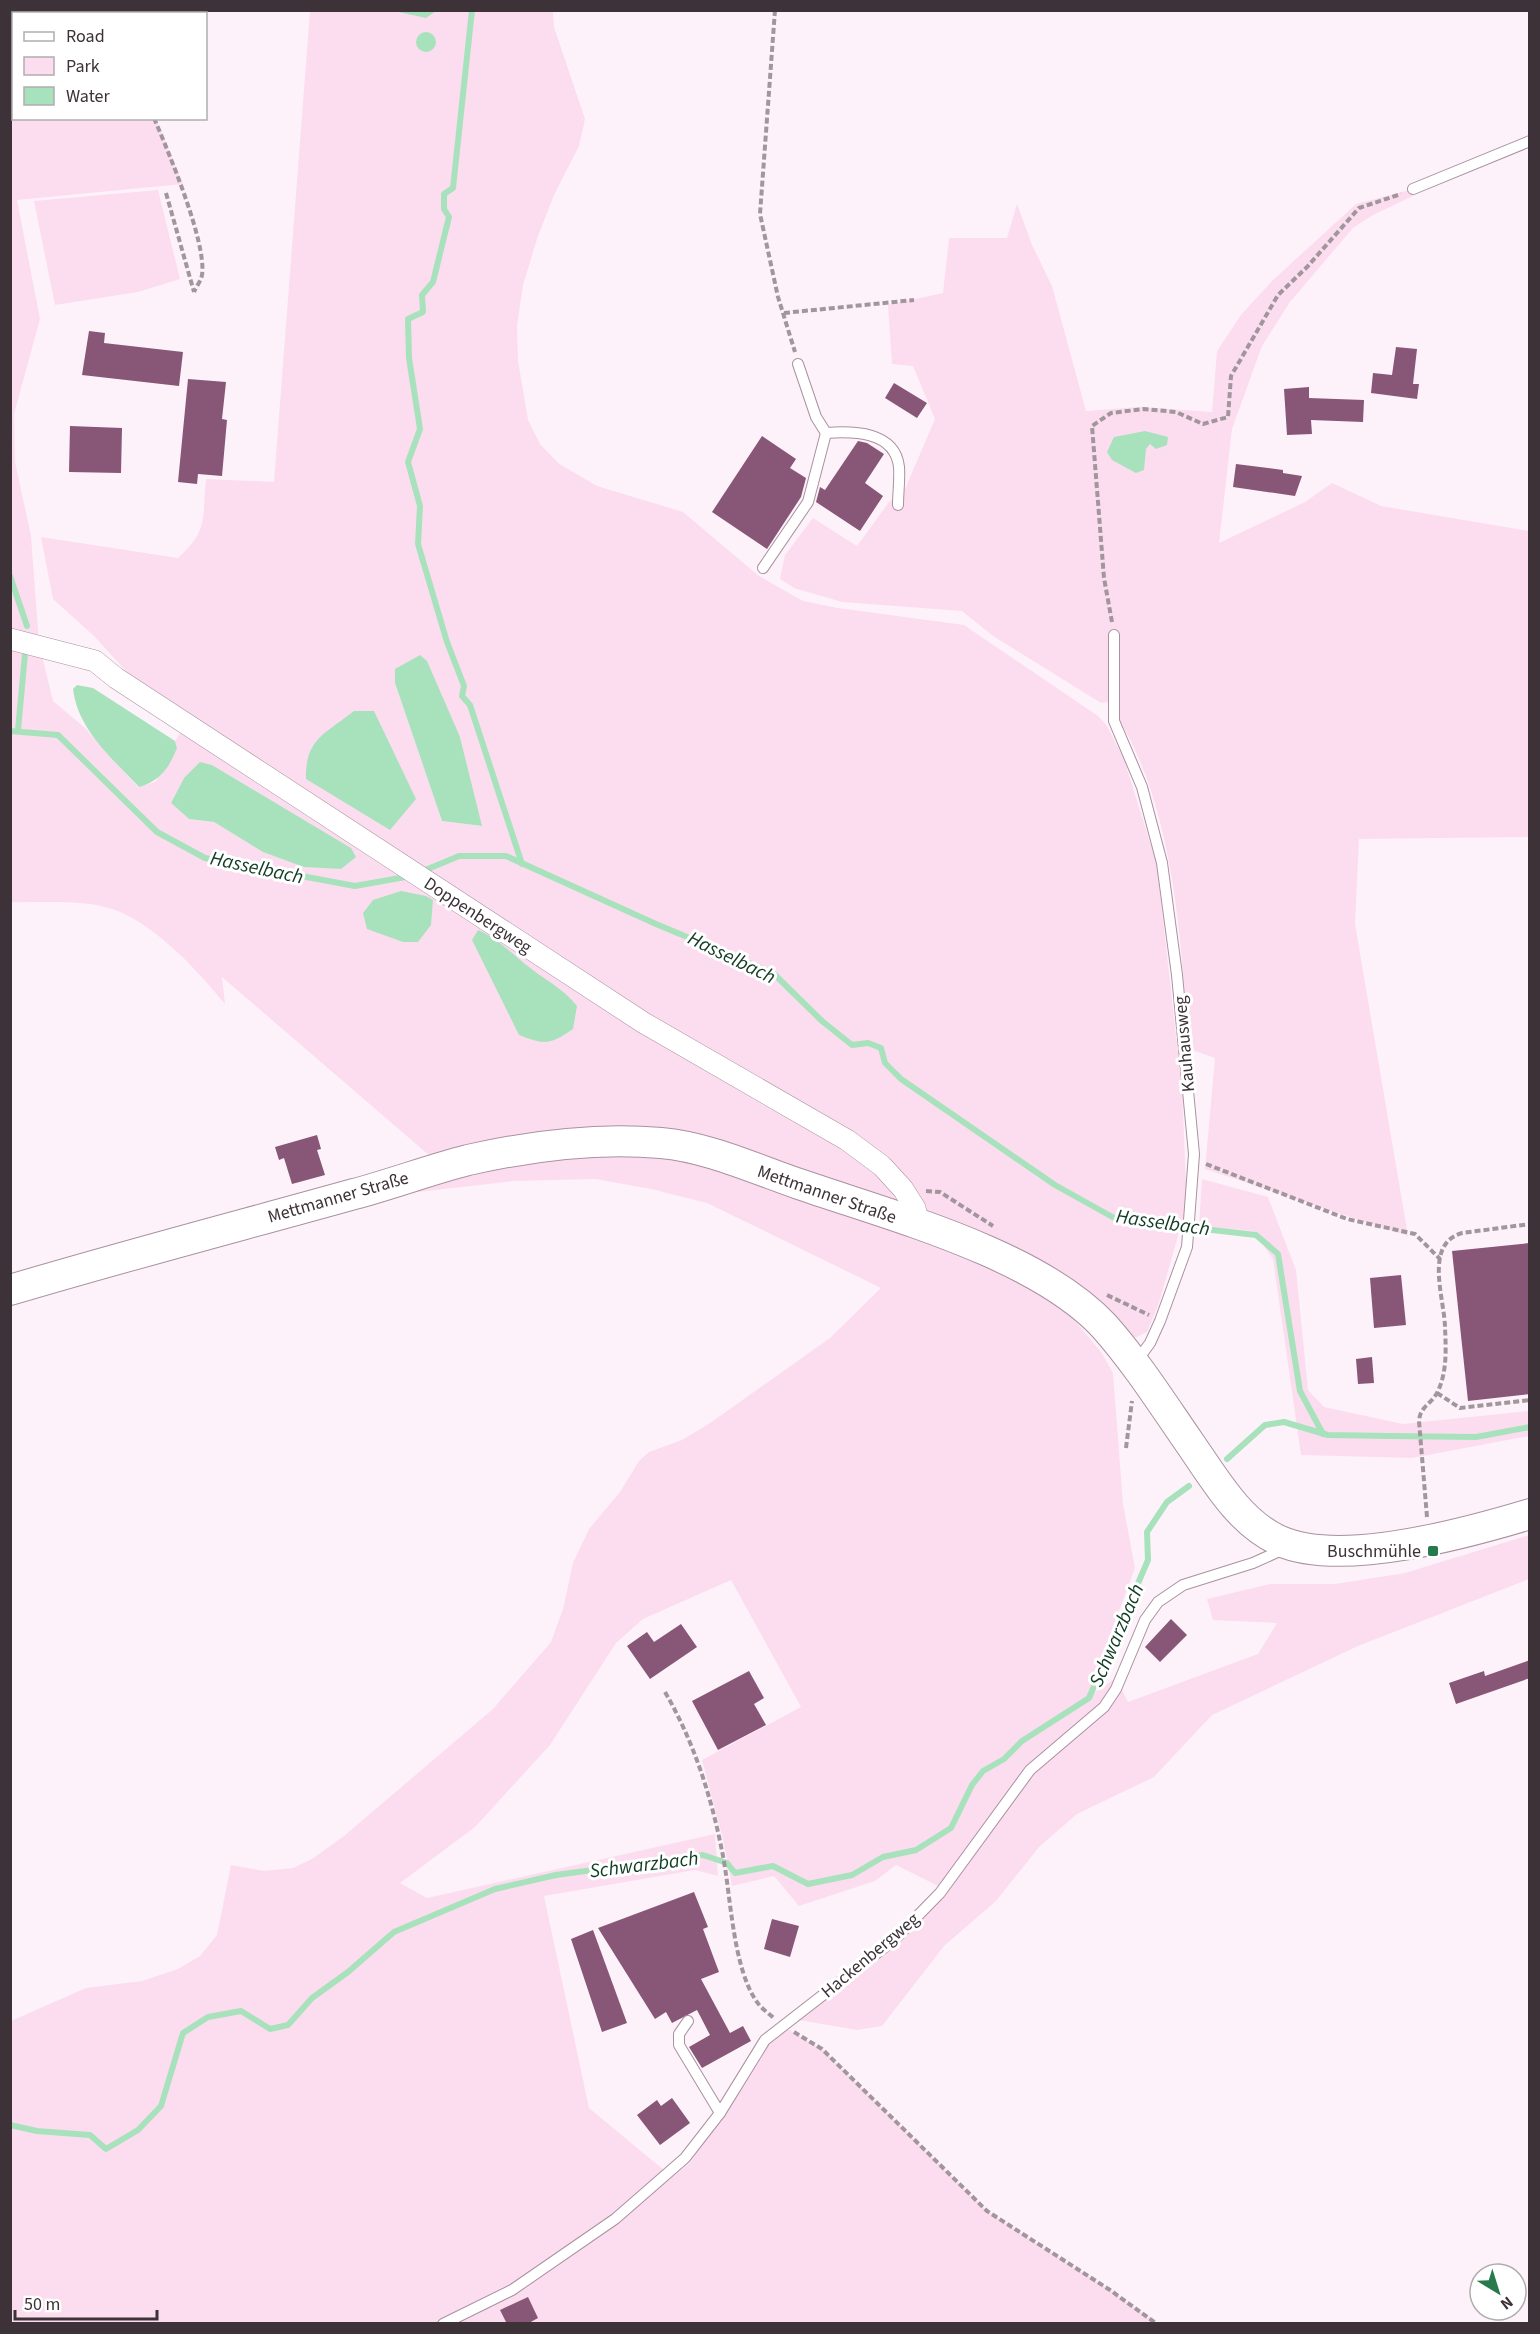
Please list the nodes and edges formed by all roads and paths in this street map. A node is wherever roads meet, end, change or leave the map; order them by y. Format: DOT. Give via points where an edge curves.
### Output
graph roads {
  1 [pos="775,10"];
  2 [pos="155,120"];
  3 [pos="1530,141"];
  4 [pos="1413,189"];
  5 [pos="166,194"];
  6 [pos="914,300"];
  7 [pos="784,313"];
  8 [pos="798,364"];
  9 [pos="826,433"];
  10 [pos="898,506"];
  11 [pos="764,568"];
  12 [pos="1114,635"];
  13 [pos="10,639"];
  14 [pos="1194,1161"];
  15 [pos="1530,1224"];
  16 [pos="920,1225"];
  17 [pos="1440,1259"];
  18 [pos="10,1290"];
  19 [pos="1134,1365"];
  20 [pos="1437,1393"];
  21 [pos="1530,1400"];
  22 [pos="1126,1448"];
  23 [pos="1530,1514"];
  24 [pos="1430,1541"];
  25 [pos="1292,1545"];
  26 [pos="664,1692"];
  27 [pos="688,2021"];
  28 [pos="781,2025"];
  29 [pos="720,2113"];
  30 [pos="443,2324"];
  31 [pos="1157,2324"];
  1 -- 7 [label="path" via="760,214"];
  2 -- 5 [label="path" via="199,244 202,275 194,292"];
  3 -- 4 [label="lane"];
  4 -- 12 [label="path" via="1359,208 1278,295 1231,376 1228,417 1203,424 1176,412 1144,409 1111,413 1092,426 1104,578"];
  6 -- 7 [label="path"];
  7 -- 8 [label="path"];
  8 -- 9 [label="lane" via="816,417"];
  9 -- 10 [label="lane" via="854,431 874,436 892,449 899,467"];
  9 -- 11 [label="lane" via="808,502"];
  12 -- 14 [label="lane, Kauhausweg" via="1114,721 1142,787 1162,863"];
  13 -- 16 [label="street, Doppenbergweg" via="95,661 644,1023 847,1140 882,1166 903,1189"];
  14 -- 17 [label="path" via="1347,1220 1415,1234"];
  14 -- 19 [label="lane, Kauhausweg" via="1187,1247 1160,1321"];
  15 -- 17 [label="path" via="1452,1236"];
  16 -- 18 [label="main road, Mettmanner Straße" via="688,1147 634,1142 572,1144 464,1161"];
  16 -- 19 [label="main road, Mettmanner Straße" via="1051,1283 1090,1313"];
  17 -- 20 [label="path" via="1438,1273 1446,1327 1445,1369"];
  19 -- 22 [label="path"];
  19 -- 25 [label="main road, Mettmanner Straße" via="1246,1517"];
  20 -- 21 [label="path" via="1460,1408"];
  20 -- 24 [label="path" via="1420,1411 1419,1421"];
  23 -- 24 [label="main road, Mettmanner Straße"];
  24 -- 25 [label="main road, Mettmanner Straße" via="1343,1549"];
  25 -- 28 [label="lane, Hackenbergweg" via="1253,1563 1183,1586 1158,1602 1145,1620 1116,1689 1104,1707 1030,1770 940,1893 895,1939"];
  26 -- 28 [label="path" via="684,1725 697,1759 722,1850 742,1970 757,2002"];
  27 -- 29 [label="lane" via="679,2034 678,2045"];
  28 -- 29 [label="lane, Hackenbergweg" via="755,2053"];
  28 -- 31 [label="path" via="822,2049 987,2211"];
  29 -- 30 [label="lane, Hackenbergweg" via="685,2158 615,2219 512,2290"];
}
